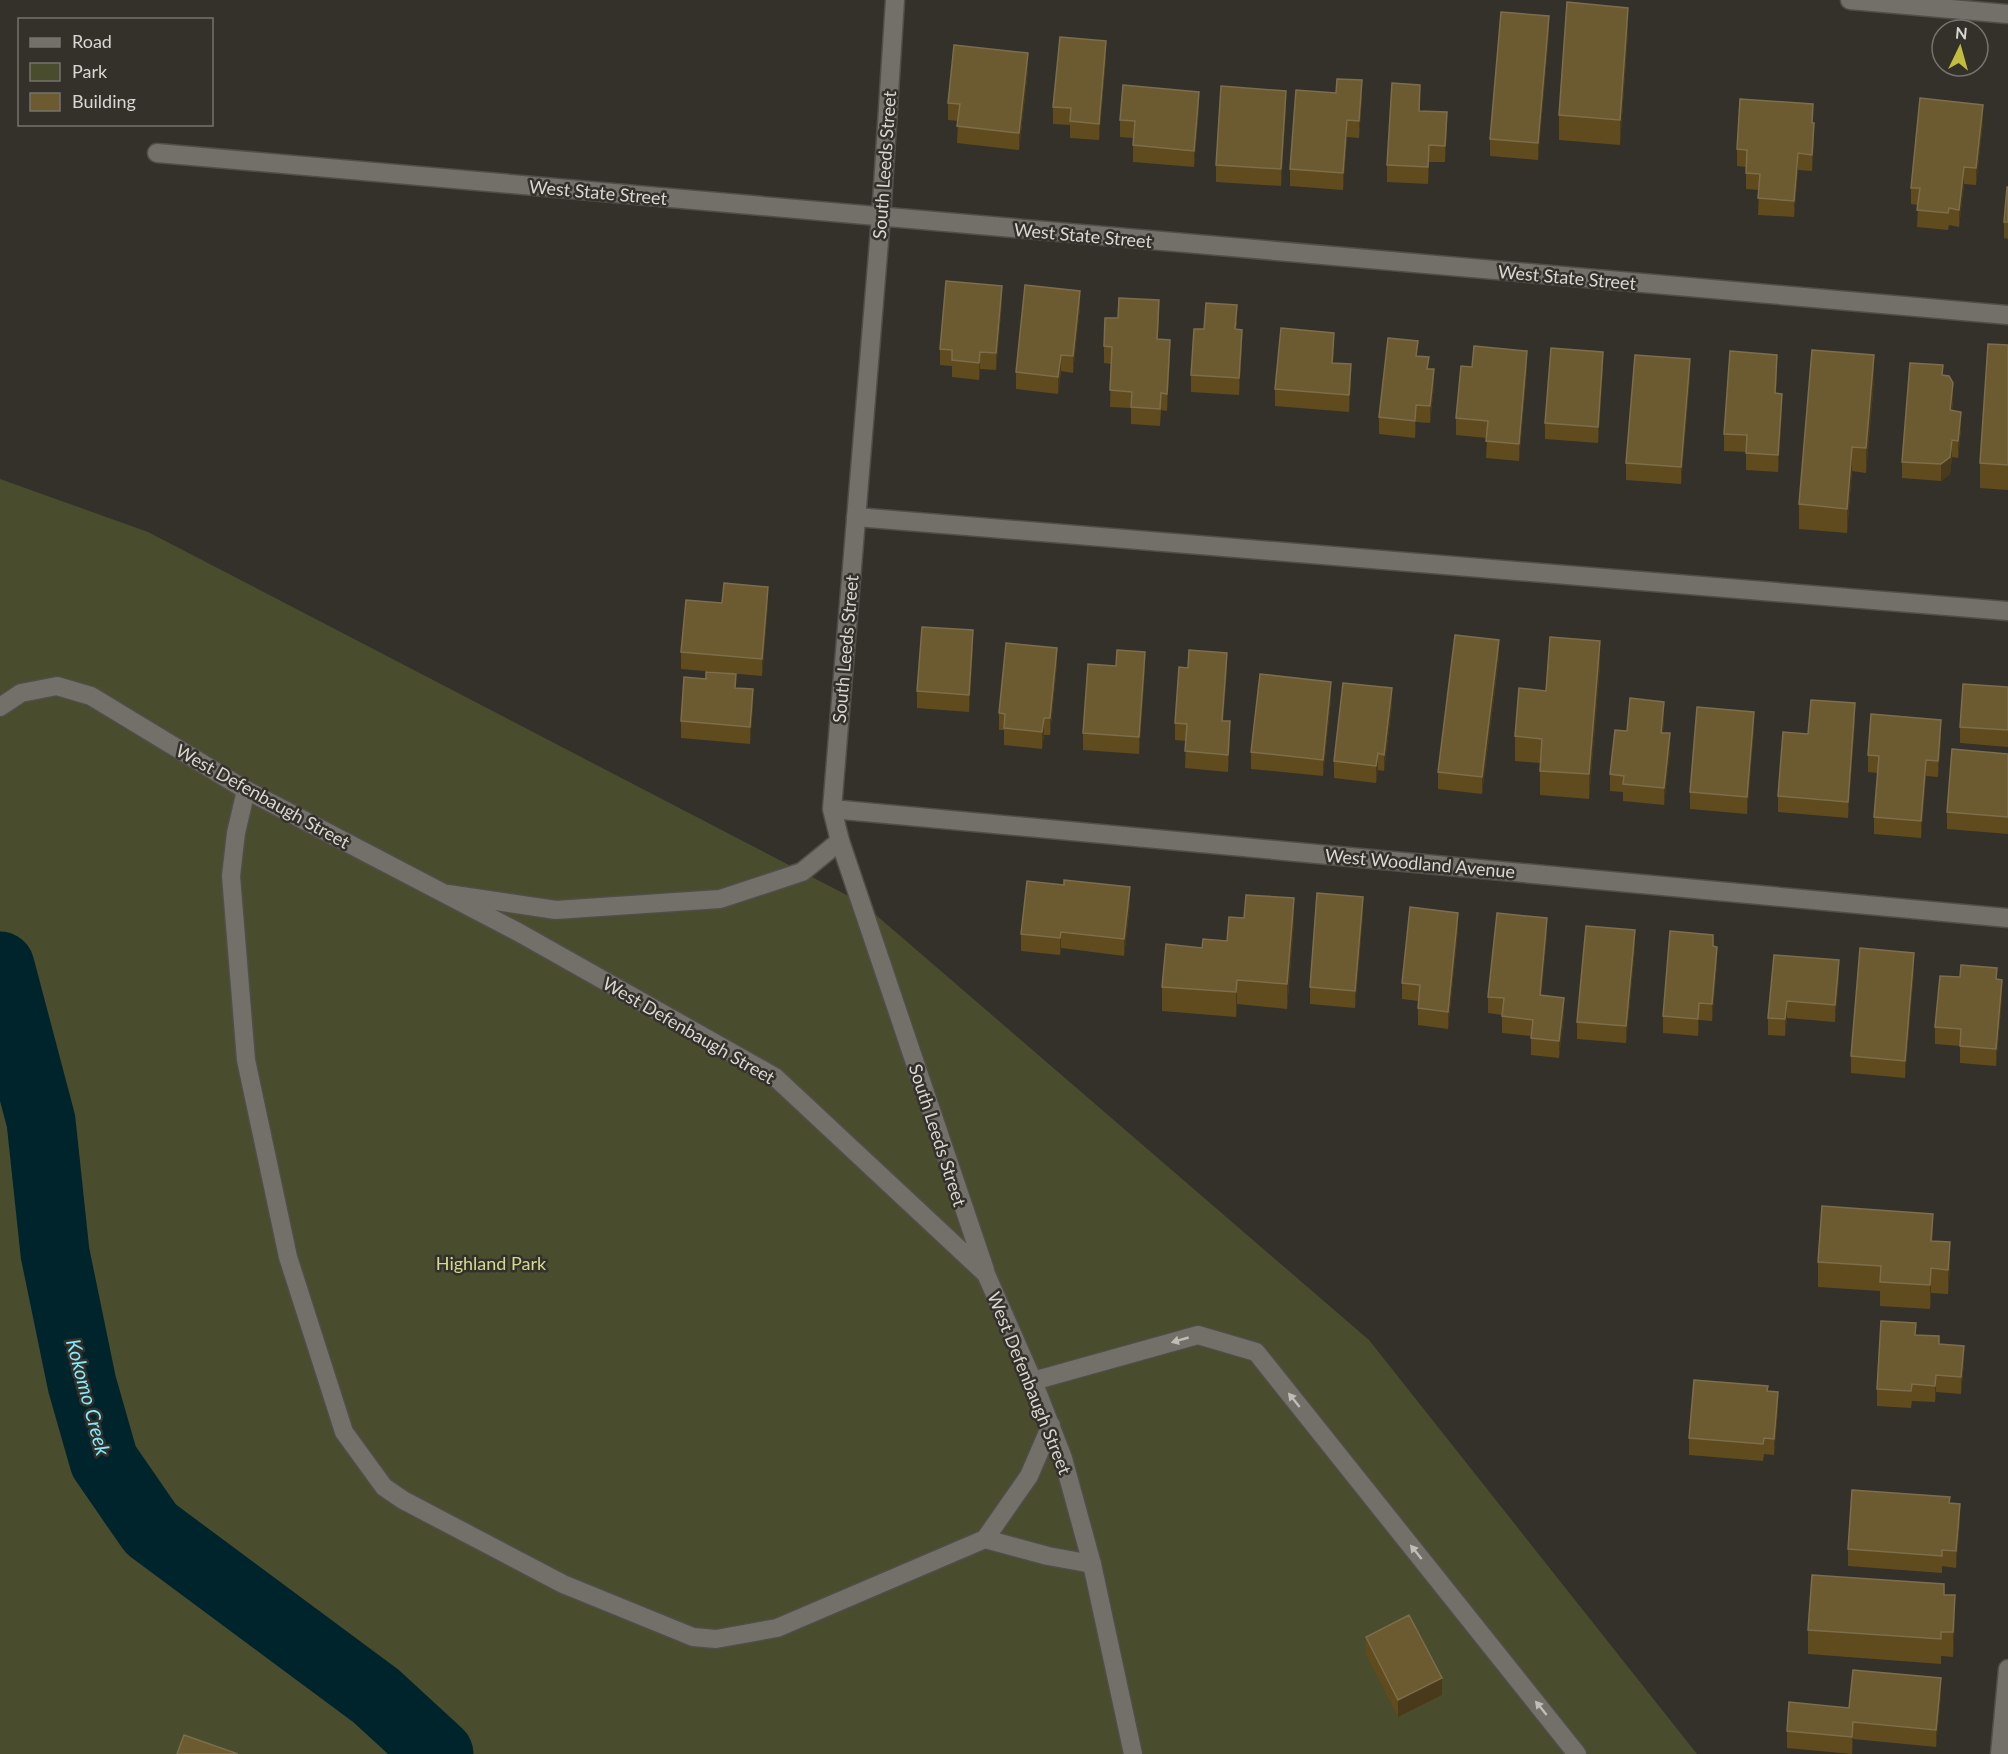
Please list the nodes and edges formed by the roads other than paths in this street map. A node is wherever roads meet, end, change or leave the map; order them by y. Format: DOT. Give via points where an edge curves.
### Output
graph roads {
  1 [pos="895,0"];
  2 [pos="1850,0"];
  3 [pos="2008,14"];
  4 [pos="157,153"];
  5 [pos="881,217"];
  6 [pos="2008,315"];
  7 [pos="856,518"];
  8 [pos="2008,611"];
  9 [pos="0,707"];
  10 [pos="246,790"];
  11 [pos="832,809"];
  12 [pos="840,841"];
  13 [pos="440,893"];
  14 [pos="2008,918"];
  15 [pos="986,1274"];
  16 [pos="1033,1381"];
  17 [pos="1051,1425"];
  18 [pos="985,1539"];
  19 [pos="1092,1564"];
  20 [pos="2008,1669"];
  21 [pos="1133,1754"];
  22 [pos="1577,1754"];
  23 [pos="2000,1754"];
  1 -- 5 [label="street, South Leeds Street"];
  2 -- 3 [label="street"];
  4 -- 5 [label="street, West State Street"];
  5 -- 6 [label="street, West State Street"];
  5 -- 7 [label="street, South Leeds Street"];
  7 -- 8 [label="street"];
  7 -- 11 [label="street, South Leeds Street"];
  9 -- 10 [label="street, West Defenbaugh Street" via="21,693 57,686 91,696"];
  10 -- 13 [label="street, West Defenbaugh Street"];
  10 -- 18 [label="street" via="231,876 246,1060 288,1257 344,1432 384,1487 563,1584 693,1637 716,1639 777,1628"];
  11 -- 12 [label="street, South Leeds Street"];
  11 -- 14 [label="street, West Woodland Avenue"];
  12 -- 13 [label="street" via="802,872 720,899 556,910"];
  12 -- 15 [label="street, South Leeds Street"];
  13 -- 15 [label="street, West Defenbaugh Street" via="518,932 774,1077"];
  15 -- 16 [label="street, West Defenbaugh Street"];
  16 -- 17 [label="street, West Defenbaugh Street"];
  22 -- 16 [label="street, one-way" via="1256,1352 1198,1335"];
  17 -- 18 [label="street" via="1029,1476"];
  17 -- 19 [label="street, West Defenbaugh Street" via="1064,1458"];
  18 -- 19 [label="street"];
  19 -- 21 [label="street, West Defenbaugh Street"];
  20 -- 23 [label="street"];
}
